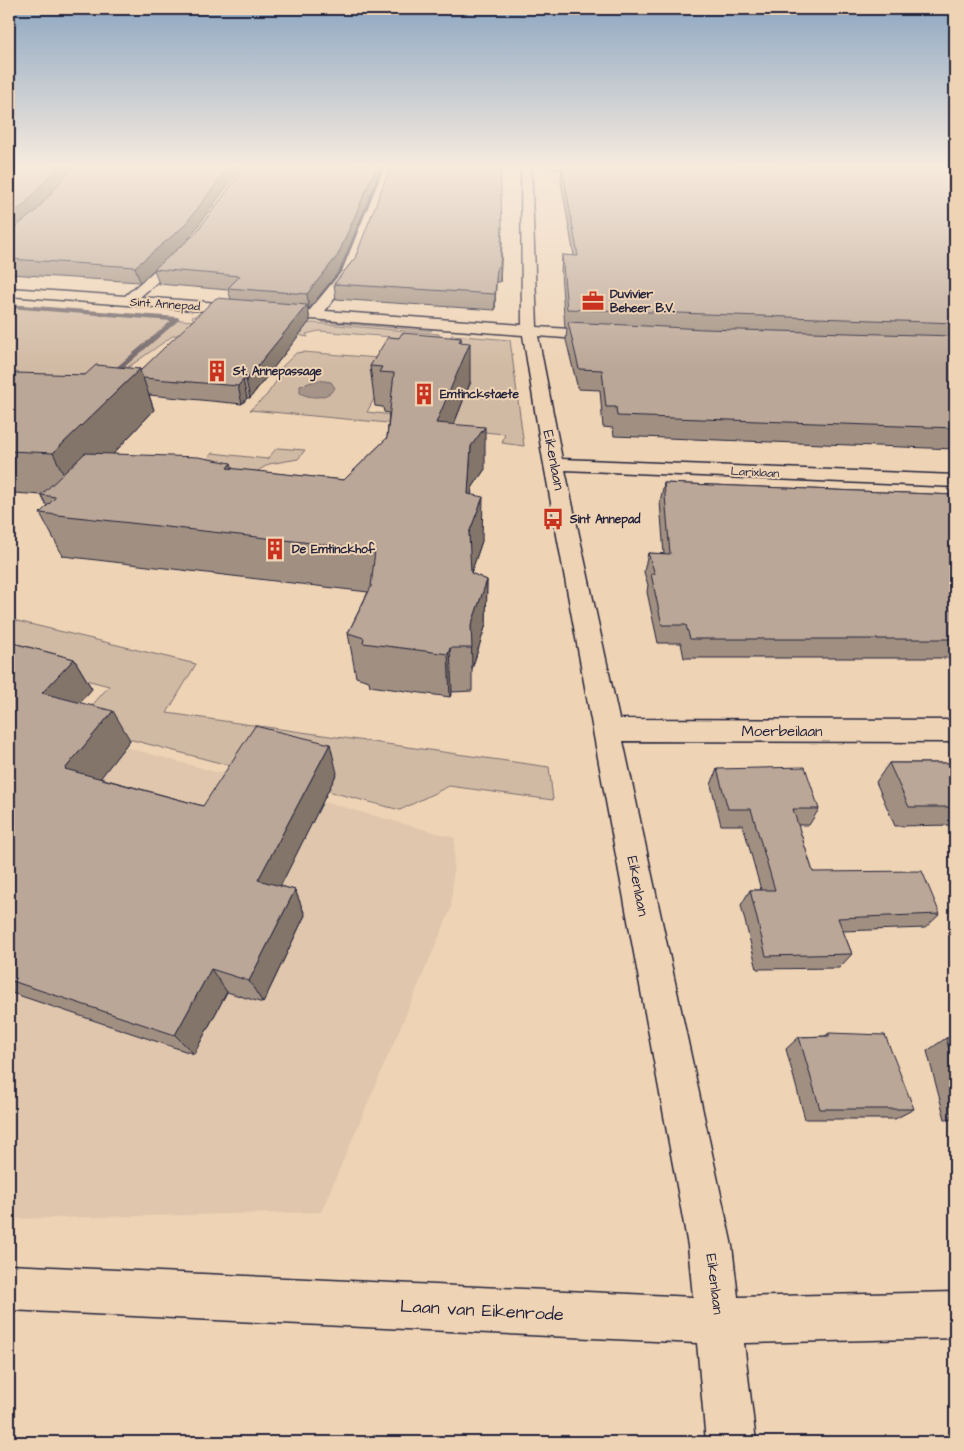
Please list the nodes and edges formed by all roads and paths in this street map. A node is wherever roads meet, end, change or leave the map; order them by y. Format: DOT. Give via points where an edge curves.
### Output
graph roads {
  1 [pos="363,233"];
  2 [pos="528,233"];
  3 [pos="192,245"];
  4 [pos="9,292"];
  5 [pos="128,302"];
  6 [pos="314,316"];
  7 [pos="530,332"];
  8 [pos="615,337"];
  9 [pos="554,464"];
  10 [pos="955,481"];
  11 [pos="609,730"];
  12 [pos="955,731"];
  13 [pos="10,1290"];
  14 [pos="955,1315"];
  15 [pos="719,1321"];
  16 [pos="731,1442"];
  1 -- 6 [label="street" via="348,272"];
  2 -- 7 [label="street, Eikenlaan"];
  3 -- 5 [label="street"];
  4 -- 5 [label="street, Sint Annepad"];
  5 -- 6 [label="street, Sint Annepad"];
  6 -- 7 [label="street, Sint Annepad"];
  7 -- 8 [label="street, Sint Annepad"];
  7 -- 9 [label="street, Eikenlaan"];
  9 -- 10 [label="street, Larixlaan"];
  9 -- 11 [label="street, Eikenlaan"];
  11 -- 12 [label="street, Moerbeilaan"];
  11 -- 15 [label="street, Eikenlaan" via="710,1246"];
  13 -- 15 [label="street, Laan van Eikenrode"];
  14 -- 15 [label="street, Laan van Eikenrode"];
  15 -- 16 [label="street, Eikenlaan"];
}
